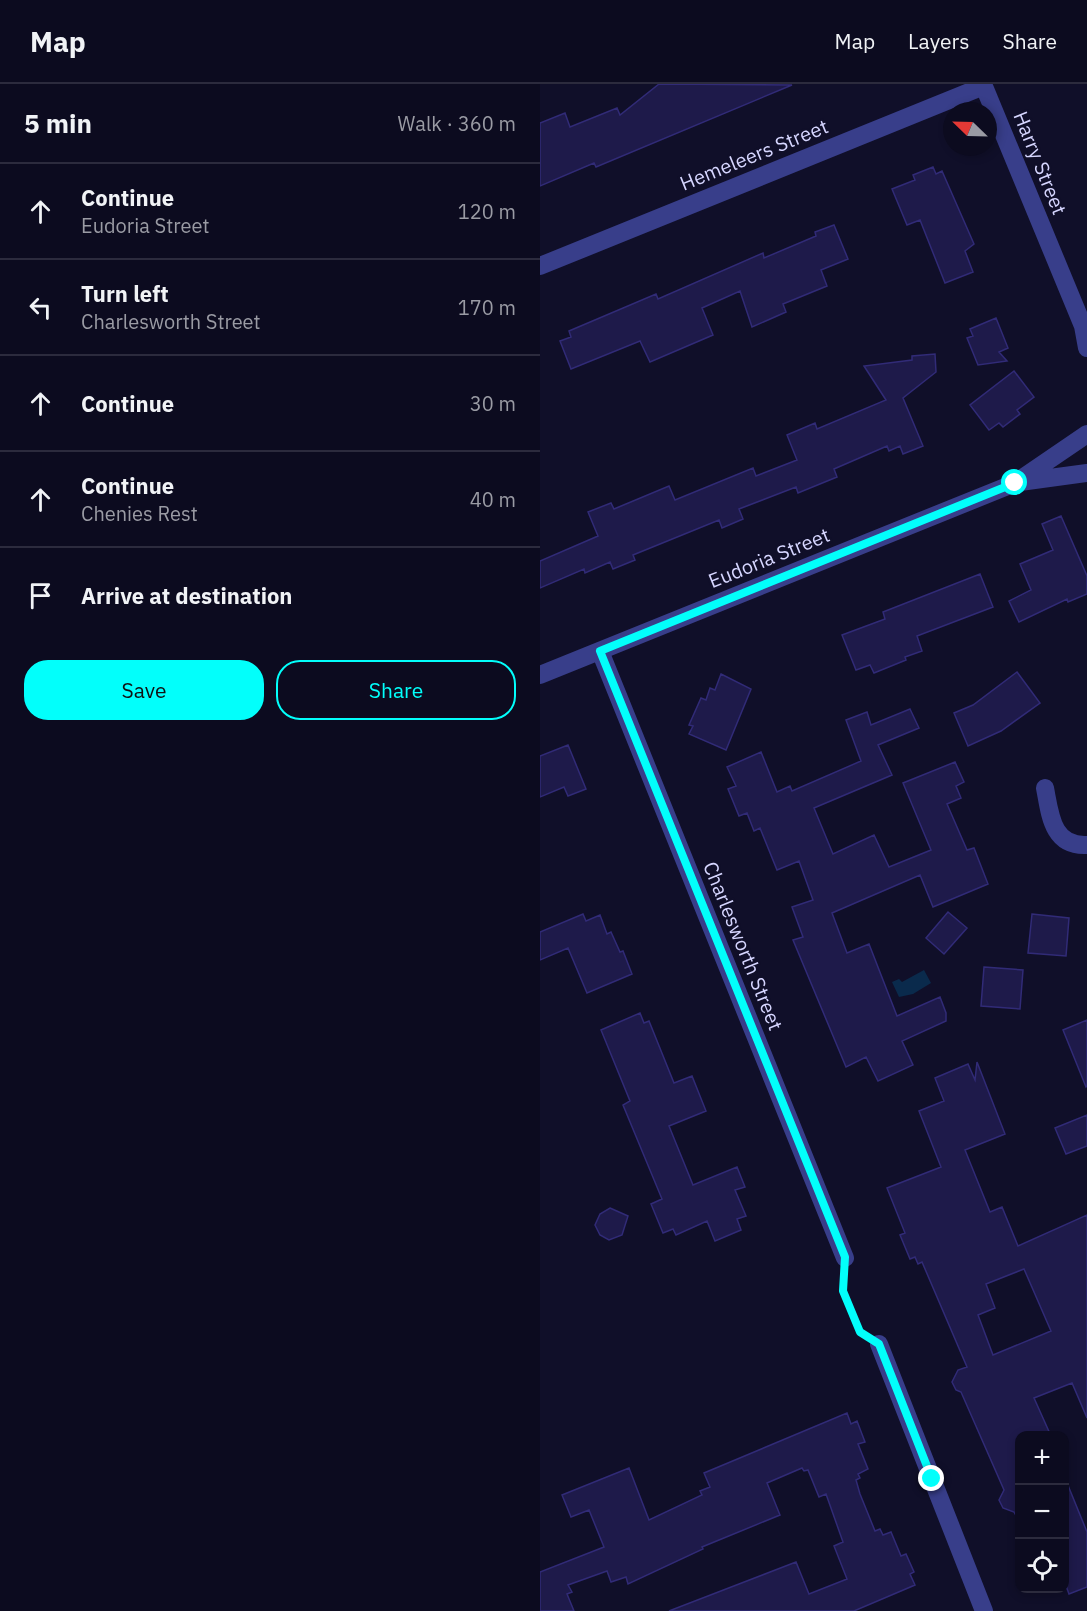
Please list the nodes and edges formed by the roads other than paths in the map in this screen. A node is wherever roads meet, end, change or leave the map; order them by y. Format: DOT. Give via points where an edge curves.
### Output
graph roads {
  1 [pos="984,85"];
  2 [pos="540,266"];
  3 [pos="1085,329"];
  4 [pos="1087,348"];
  5 [pos="1087,434"];
  6 [pos="1087,473"];
  7 [pos="1015,483"];
  8 [pos="600,651"];
  9 [pos="540,675"];
  10 [pos="1045,788"];
  11 [pos="1087,845"];
  12 [pos="845,1257"];
  13 [pos="879,1344"];
  14 [pos="984,1611"];
  1 -- 2 [label="street, Hemeleers Street"];
  1 -- 3 [label="street, Harry Street"];
  3 -- 4 [label="street, Harry Street"];
  5 -- 7 [label="street, Eudoria Street"];
  6 -- 7 [label="street, Eudoria Street"];
  7 -- 8 [label="street, Eudoria Street"];
  8 -- 9 [label="street, Eudoria Street"];
  8 -- 12 [label="street, Charlesworth Street"];
  10 -- 11 [label="street" via="1051,824 1064,839"];
  13 -- 14 [label="street"];
}
